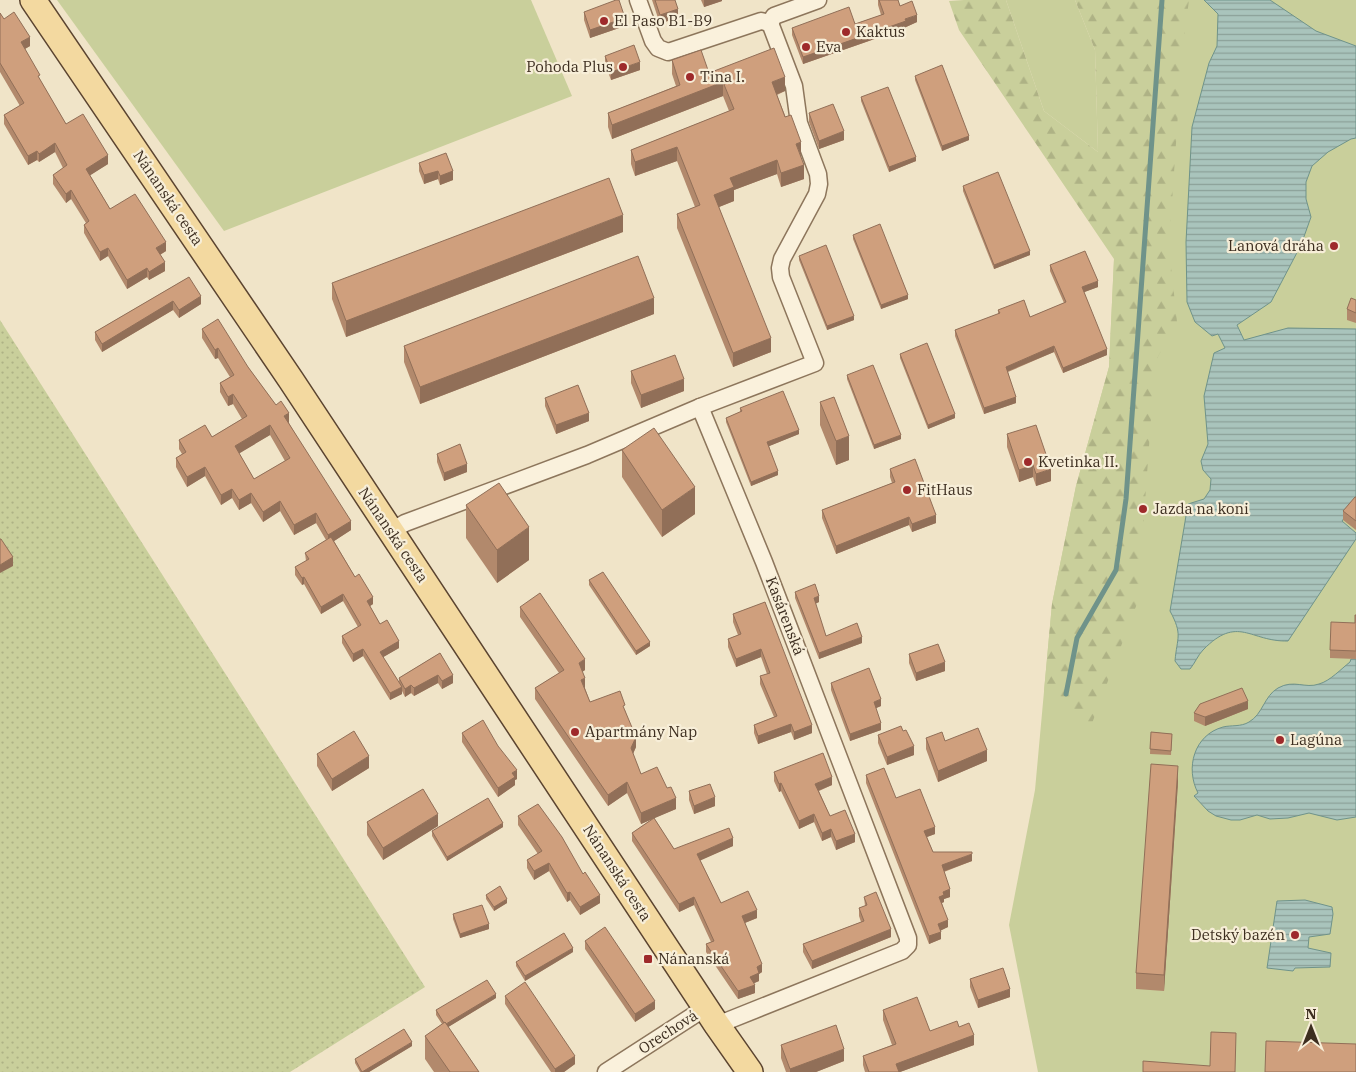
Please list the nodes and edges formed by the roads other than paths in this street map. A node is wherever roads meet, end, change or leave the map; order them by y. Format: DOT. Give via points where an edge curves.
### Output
graph roads {
  1 [pos="33,0"];
  2 [pos="638,0"];
  3 [pos="818,0"];
  4 [pos="770,23"];
  5 [pos="700,407"];
  6 [pos="391,531"];
  7 [pos="711,1016"];
  8 [pos="606,1072"];
  9 [pos="750,1072"];
  1 -- 6 [label="main road, Nánanská cesta"];
  2 -- 4 [label="street" via="653,41 658,48 668,52 761,21"];
  3 -- 4 [label="street" via="774,16"];
  4 -- 5 [label="street" via="794,86 798,123 818,174 817,194 780,268 815,363"];
  5 -- 6 [label="street"];
  5 -- 7 [label="street, Kasárenská" via="764,562 908,938 908,945 902,951"];
  6 -- 7 [label="main road, Nánanská cesta"];
  7 -- 8 [label="street, Orechová"];
  7 -- 9 [label="main road, Nánanská cesta"];
}
